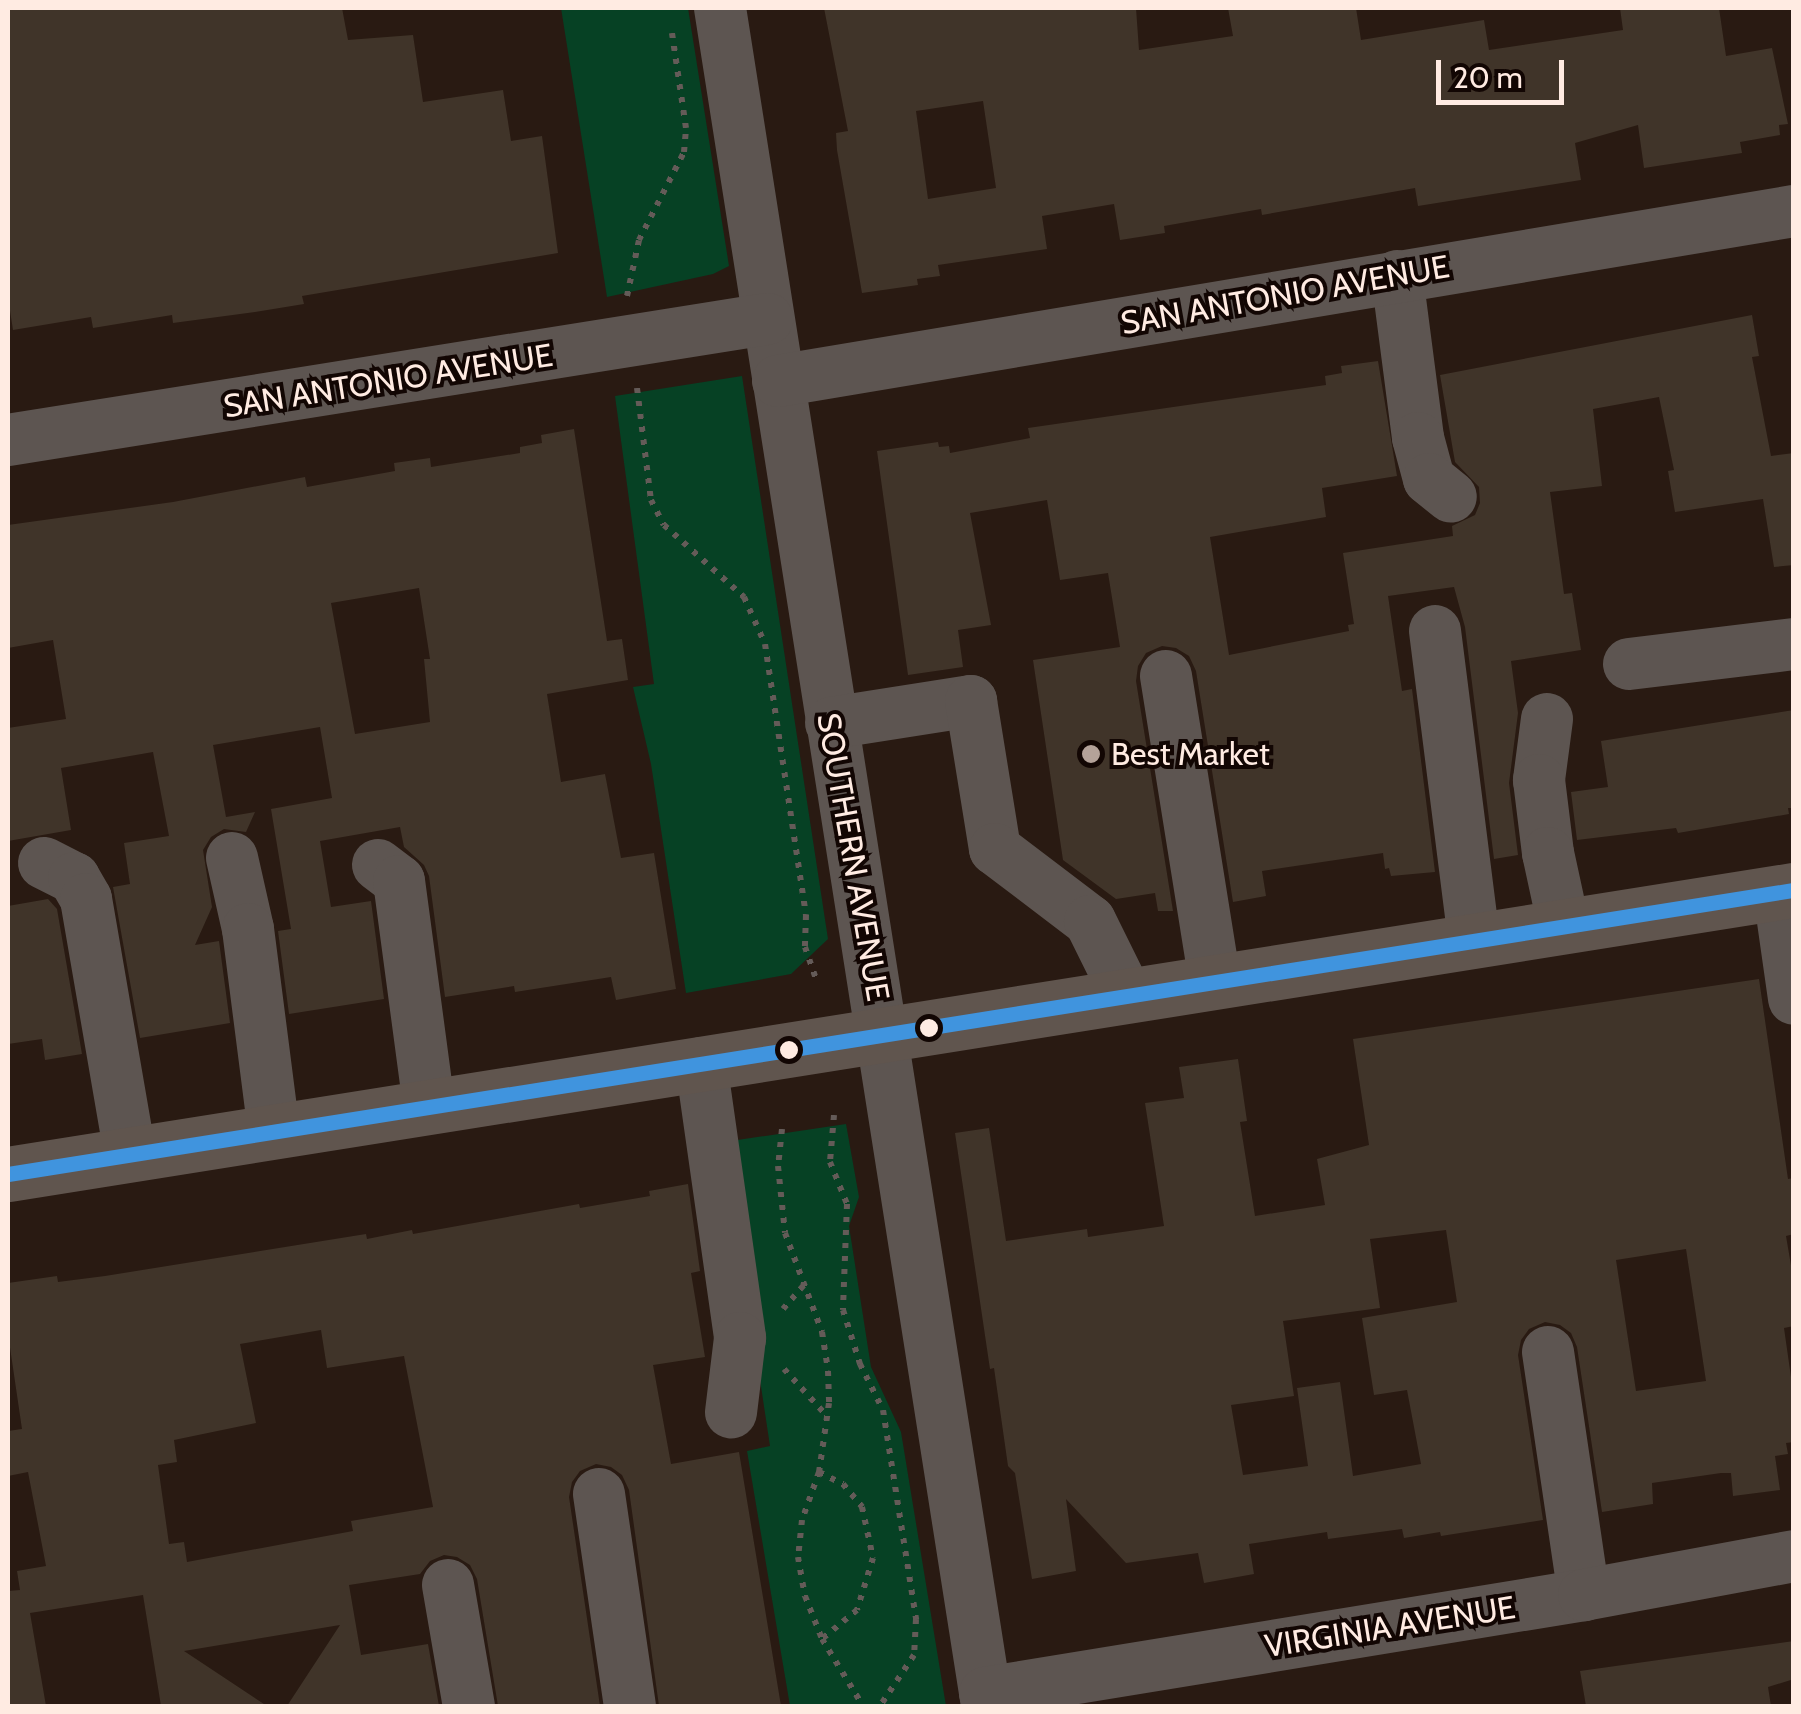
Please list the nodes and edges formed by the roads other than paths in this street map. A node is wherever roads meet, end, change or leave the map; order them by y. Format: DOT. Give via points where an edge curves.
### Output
graph roads {
  1 [pos="720,8"];
  2 [pos="1794,211"];
  3 [pos="1397,276"];
  4 [pos="767,320"];
  5 [pos="778,382"];
  6 [pos="8,440"];
  7 [pos="1451,497"];
  8 [pos="1435,631"];
  9 [pos="1794,644"];
  10 [pos="1629,664"];
  11 [pos="1166,676"];
  12 [pos="1547,719"];
  13 [pos="831,722"];
  14 [pos="232,858"];
  15 [pos="44,863"];
  16 [pos="378,865"];
  17 [pos="1786,892"];
  18 [pos="1564,926"];
  19 [pos="1474,941"];
  20 [pos="1215,982"];
  21 [pos="1127,996"];
  22 [pos="1794,1000"];
  23 [pos="884,1035"];
  24 [pos="701,1064"];
  25 [pos="430,1106"];
  26 [pos="274,1131"];
  27 [pos="130,1155"];
  28 [pos="8,1174"];
  29 [pos="1548,1352"];
  30 [pos="731,1412"];
  31 [pos="599,1494"];
  32 [pos="1794,1556"];
  33 [pos="448,1584"];
  34 [pos="1584,1595"];
  35 [pos="986,1700"];
  36 [pos="469,1706"];
  37 [pos="630,1706"];
  1 -- 4 [label="street, SOUTHERN AVENUE"];
  2 -- 3 [label="street, SAN ANTONIO AVENUE"];
  3 -- 5 [label="street, SAN ANTONIO AVENUE"];
  3 -- 7 [label="street" via="1418,438 1430,479"];
  4 -- 5 [label="street, SOUTHERN AVENUE"];
  4 -- 6 [label="street, SAN ANTONIO AVENUE"];
  5 -- 13 [label="street, SOUTHERN AVENUE"];
  8 -- 19 [label="street"];
  9 -- 10 [label="street"];
  11 -- 20 [label="street"];
  12 -- 18 [label="street" via="1539,780"];
  13 -- 21 [label="street" via="970,701 995,849 1090,921"];
  13 -- 23 [label="street, SOUTHERN AVENUE"];
  14 -- 26 [label="street" via="248,929"];
  15 -- 27 [label="street" via="74,878 86,900"];
  16 -- 25 [label="street" via="399,881"];
  17 -- 18 [label="main road"];
  17 -- 22 [label="street"];
  18 -- 19 [label="main road"];
  19 -- 20 [label="main road"];
  20 -- 21 [label="main road"];
  21 -- 23 [label="main road"];
  23 -- 24 [label="main road"];
  23 -- 35 [label="street, SOUTHERN AVENUE"];
  24 -- 25 [label="main road"];
  24 -- 30 [label="street" via="740,1338"];
  25 -- 26 [label="main road"];
  26 -- 27 [label="main road"];
  27 -- 28 [label="main road"];
  29 -- 34 [label="street"];
  31 -- 37 [label="street"];
  32 -- 34 [label="street, VIRGINIA AVENUE"];
  33 -- 36 [label="street"];
  34 -- 35 [label="street, VIRGINIA AVENUE"];
}
